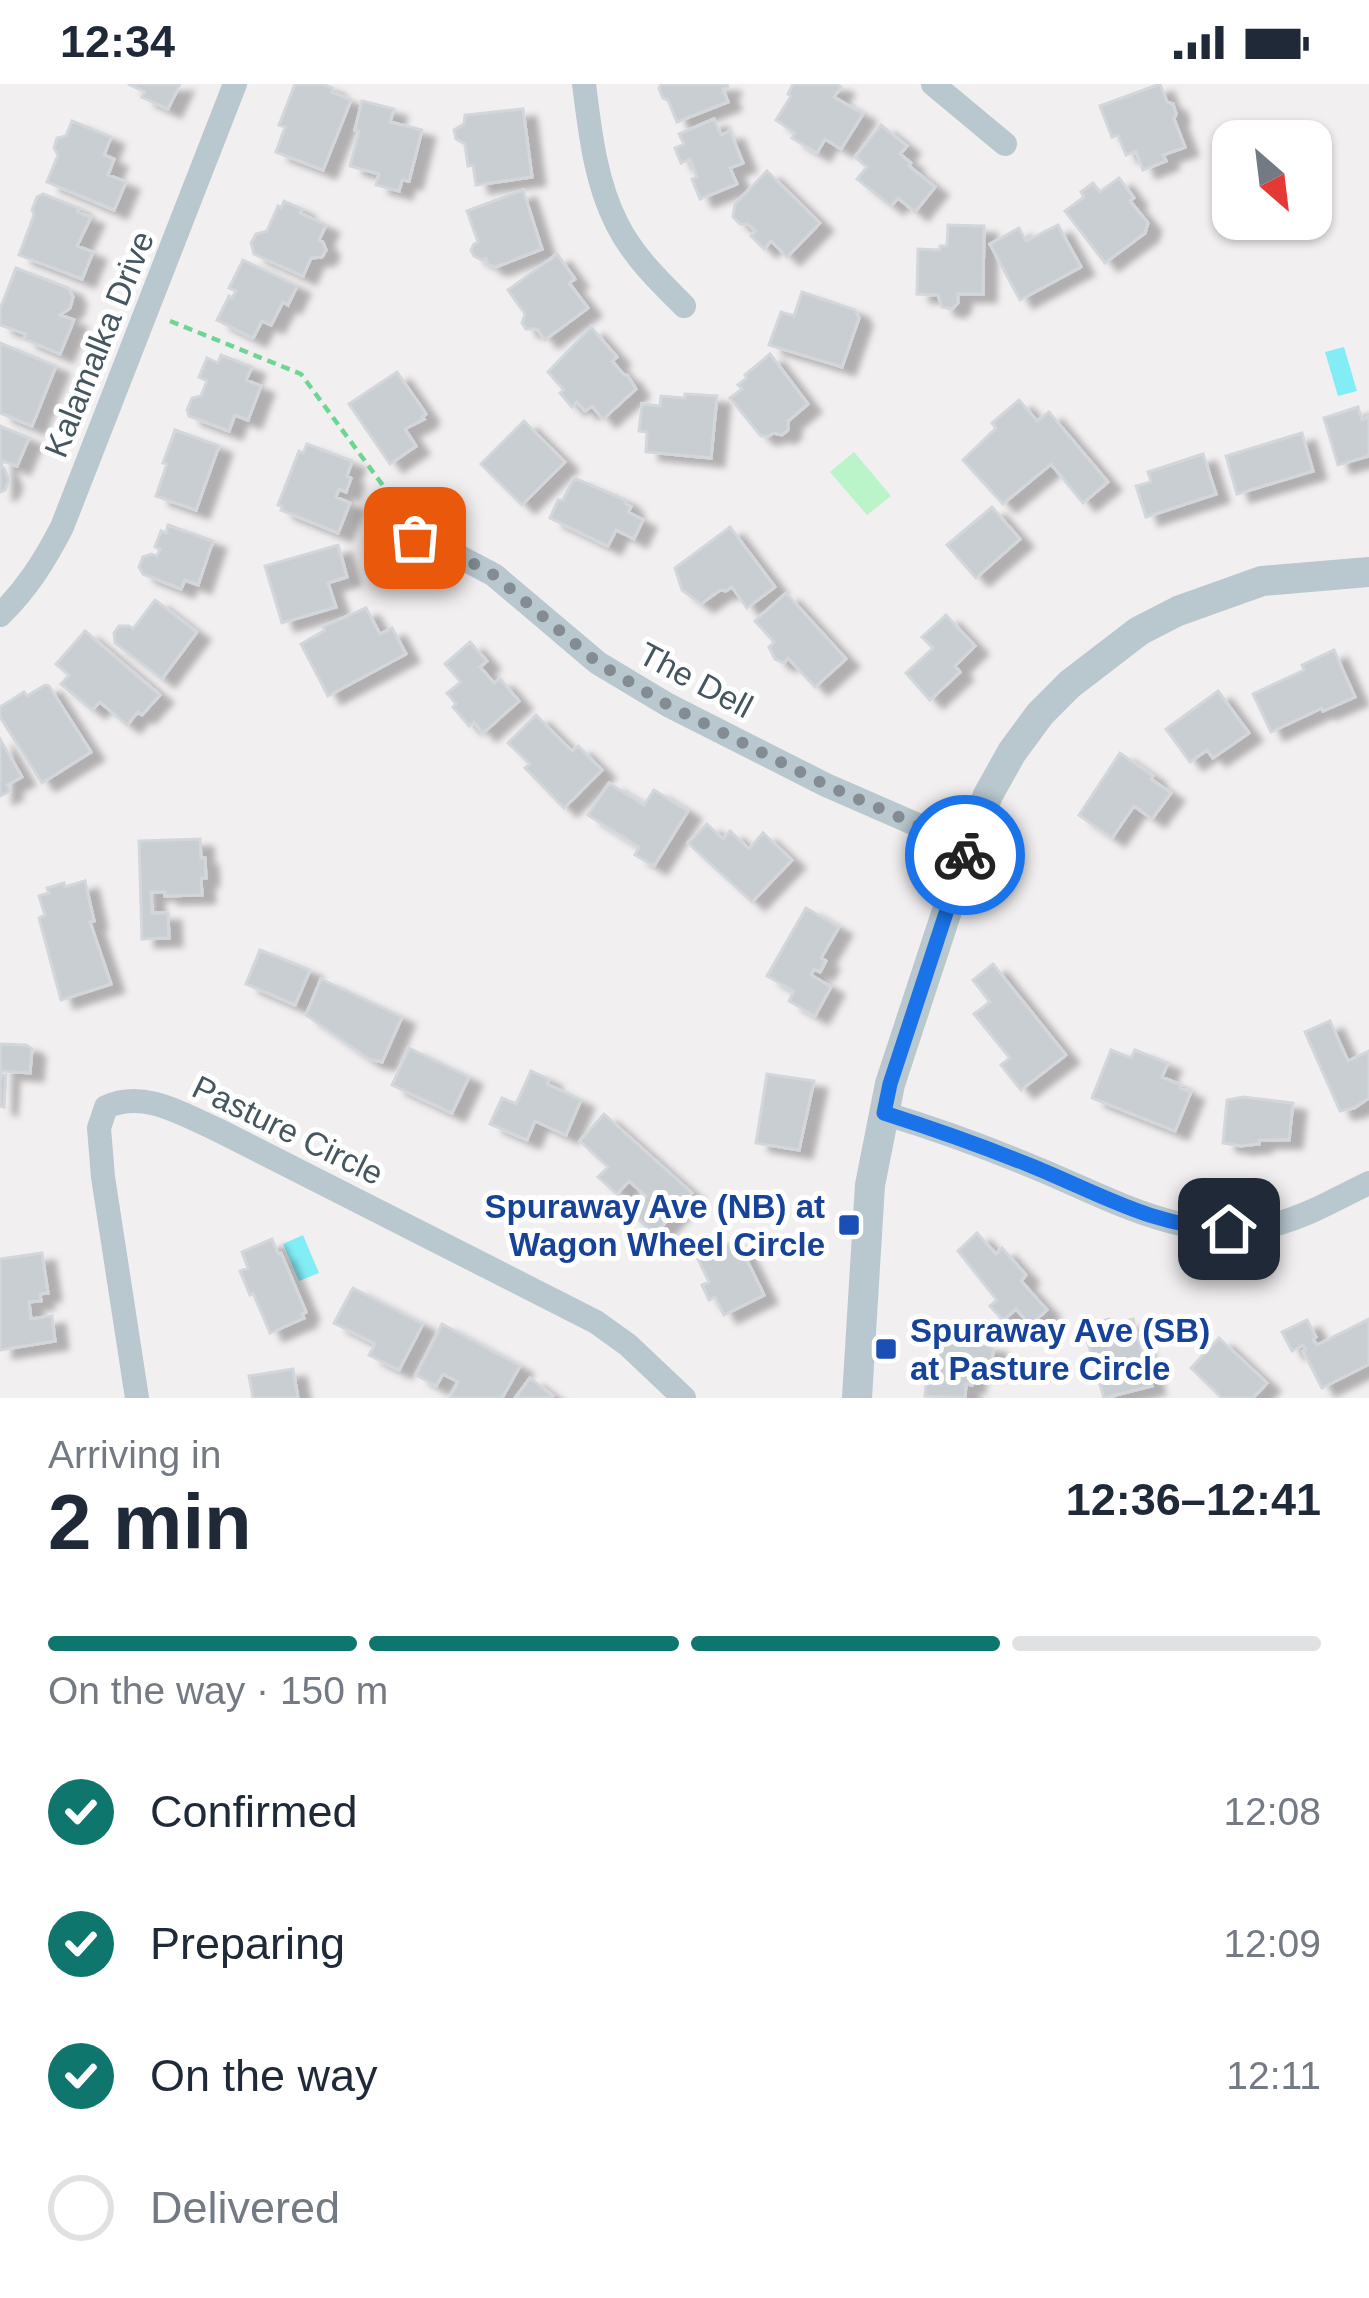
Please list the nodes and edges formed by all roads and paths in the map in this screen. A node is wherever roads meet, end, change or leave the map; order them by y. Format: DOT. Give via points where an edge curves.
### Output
graph roads {
  1 [pos="236,84"];
  2 [pos="584,84"];
  3 [pos="933,84"];
  4 [pos="1005,144"];
  5 [pos="684,306"];
  6 [pos="190,329"];
  7 [pos="415,538"];
  8 [pos="1369,572"];
  9 [pos="0,615"];
  10 [pos="968,847"];
  11 [pos="884,1113"];
  12 [pos="1369,1183"];
  13 [pos="137,1398"];
  14 [pos="684,1398"];
  15 [pos="857,1398"];
  1 -- 9 [label="street, Kalamalka Drive" via="62,527 42,566"];
  2 -- 5 [label="street" via="597,169 617,226"];
  3 -- 4 [label="street"];
  6 -- 7 [label="path" via="301,374"];
  7 -- 10 [label="street, The Dell" via="494,575 598,663 668,705"];
  8 -- 10 [label="street" via="1262,581 1202,600 1127,639 1040,714 1000,772"];
  10 -- 11 [label="street"];
  11 -- 12 [label="street" via="1148,1217 1208,1228 1279,1223"];
  11 -- 15 [label="street" via="869,1185"];
  13 -- 14 [label="street, Pasture Circle" via="99,1135 106,1107 128,1100 218,1130 596,1322"];
}
